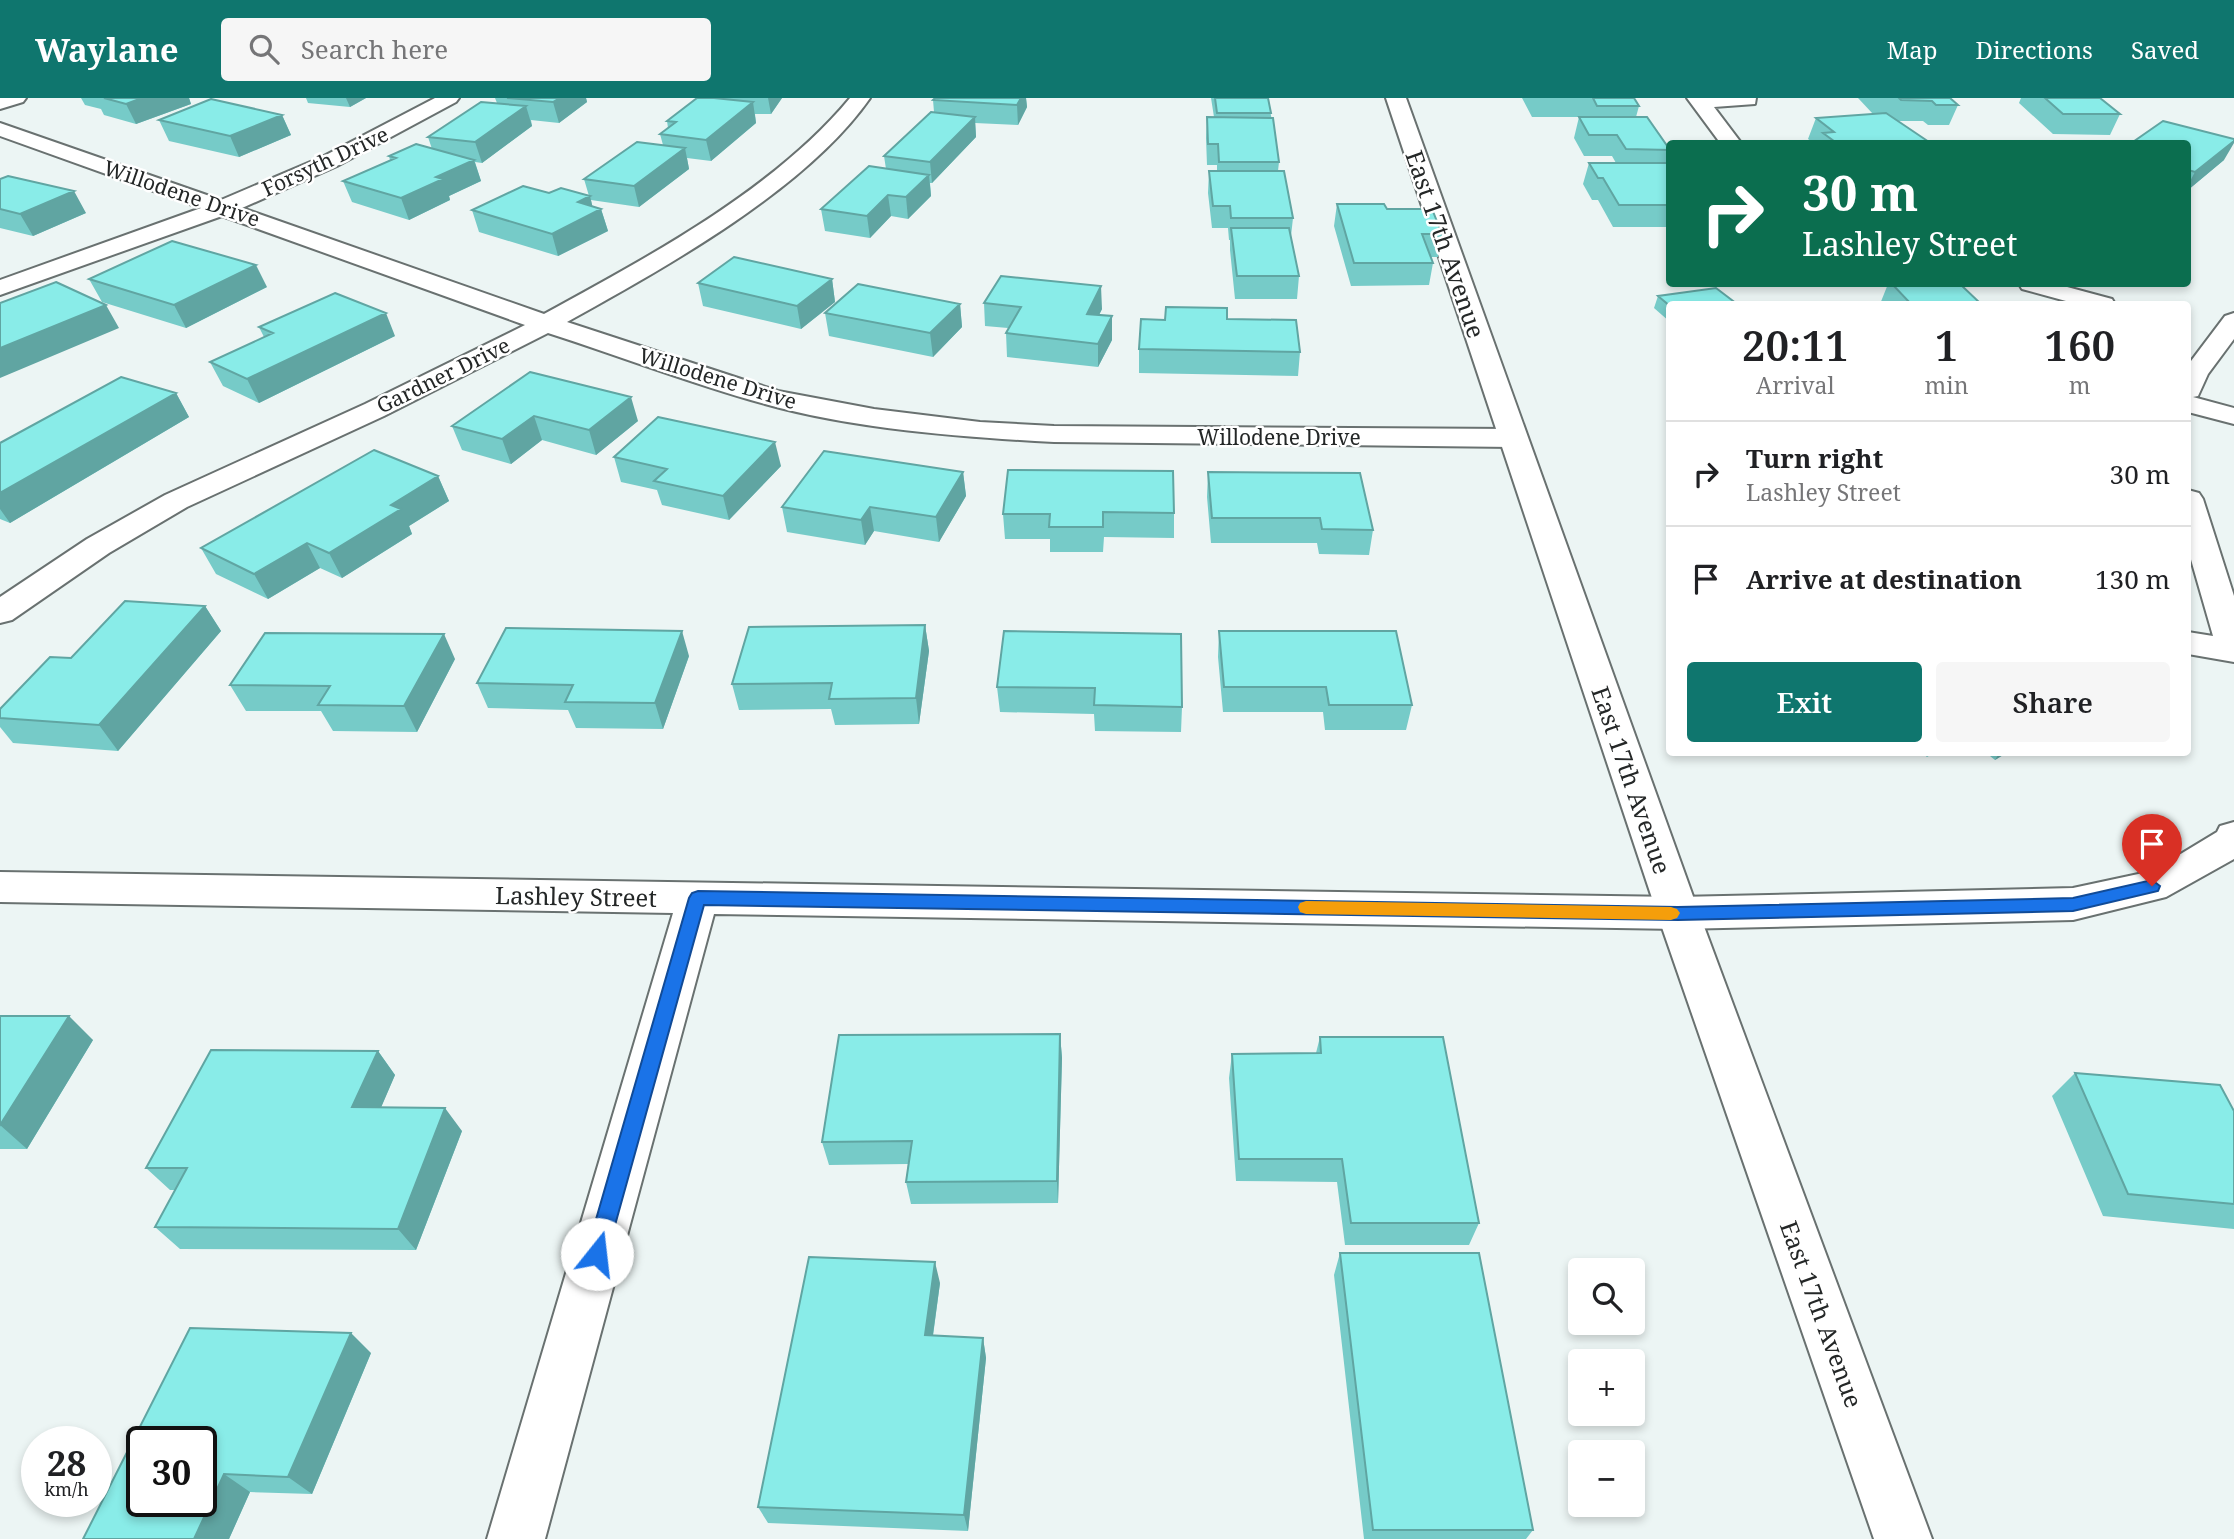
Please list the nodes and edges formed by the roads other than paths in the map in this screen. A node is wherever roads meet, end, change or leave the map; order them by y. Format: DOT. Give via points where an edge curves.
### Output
graph roads {
  1 [pos="16,98"];
  2 [pos="449,98"];
  3 [pos="860,98"];
  4 [pos="1396,98"];
  5 [pos="1699,99"];
  6 [pos="1748,100"];
  7 [pos="0,103"];
  8 [pos="0,129"];
  9 [pos="1729,140"];
  10 [pos="223,208"];
  11 [pos="2042,287"];
  12 [pos="0,288"];
  13 [pos="2092,301"];
  14 [pos="547,324"];
  15 [pos="2218,330"];
  16 [pos="2191,383"];
  17 [pos="2191,405"];
  18 [pos="2234,416"];
  19 [pos="1513,438"];
  20 [pos="2191,509"];
  21 [pos="0,613"];
  22 [pos="2191,643"];
  23 [pos="2234,650"];
  24 [pos="2233,841"];
  25 [pos="0,887"];
  26 [pos="698,898"];
  27 [pos="1678,913"];
  28 [pos="516,1539"];
  29 [pos="1903,1539"];
  1 -- 7 [label="street"];
  2 -- 10 [label="street, Forsyth Drive" via="384,135"];
  3 -- 14 [label="street, Gardner Drive" via="804,156 740,206 629,278"];
  4 -- 19 [label="street, East 17th Avenue"];
  5 -- 6 [label="street"];
  5 -- 9 [label="street"];
  8 -- 10 [label="street, Willodene Drive"];
  10 -- 12 [label="street, Forsyth Drive"];
  10 -- 14 [label="street, Willodene Drive"];
  11 -- 13 [label="street"];
  14 -- 19 [label="street, Willodene Drive" via="773,398 980,430"];
  14 -- 21 [label="street, Gardner Drive" via="199,489 64,567"];
  15 -- 16 [label="street"];
  17 -- 18 [label="street"];
  19 -- 27 [label="street, East 17th Avenue"];
  20 -- 23 [label="street"];
  22 -- 23 [label="street"];
  24 -- 27 [label="street, Lashley Street" via="2152,886 2073,904"];
  25 -- 26 [label="street, Lashley Street"];
  26 -- 27 [label="street, Lashley Street"];
  26 -- 28 [label="street"];
  27 -- 29 [label="street, East 17th Avenue"];
}
